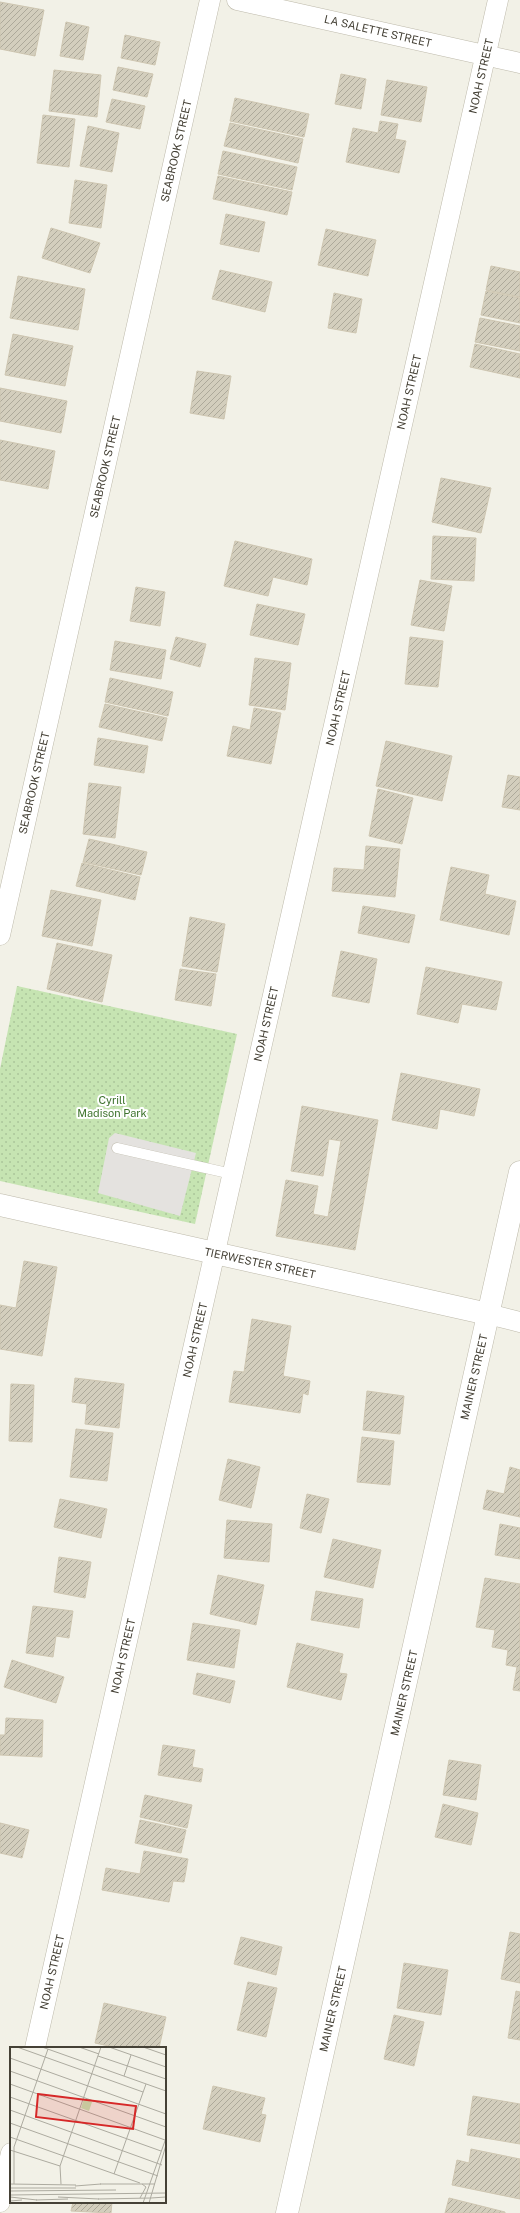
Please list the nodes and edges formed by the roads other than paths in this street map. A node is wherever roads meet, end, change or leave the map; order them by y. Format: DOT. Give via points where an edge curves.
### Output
graph roads {
  1 [pos="210,0"];
  2 [pos="237,0"];
  3 [pos="498,0"];
  4 [pos="486,55"];
  5 [pos="520,63"];
  6 [pos="0,935"];
  7 [pos="117,1148"];
  8 [pos="520,1172"];
  9 [pos="232,1174"];
  10 [pos="0,1205"];
  11 [pos="214,1254"];
  12 [pos="488,1314"];
  13 [pos="520,1322"];
  14 [pos="35,2047"];
  15 [pos="10,2157"];
  16 [pos="0,2202"];
  17 [pos="287,2213"];
  1 -- 6 [label="street, SEABROOK STREET"];
  2 -- 4 [label="street, LA SALETTE STREET"];
  3 -- 4 [label="street, NOAH STREET"];
  4 -- 5 [label="street, LA SALETTE STREET"];
  4 -- 9 [label="street, NOAH STREET"];
  7 -- 9 [label="lane"];
  8 -- 12 [label="street, MAINER STREET"];
  9 -- 11 [label="street, NOAH STREET"];
  10 -- 11 [label="street, TIERWESTER STREET"];
  11 -- 12 [label="street, TIERWESTER STREET"];
  11 -- 14 [label="street, NOAH STREET"];
  12 -- 13 [label="street, TIERWESTER STREET"];
  12 -- 17 [label="street, MAINER STREET"];
  15 -- 16 [label="street"];
}
